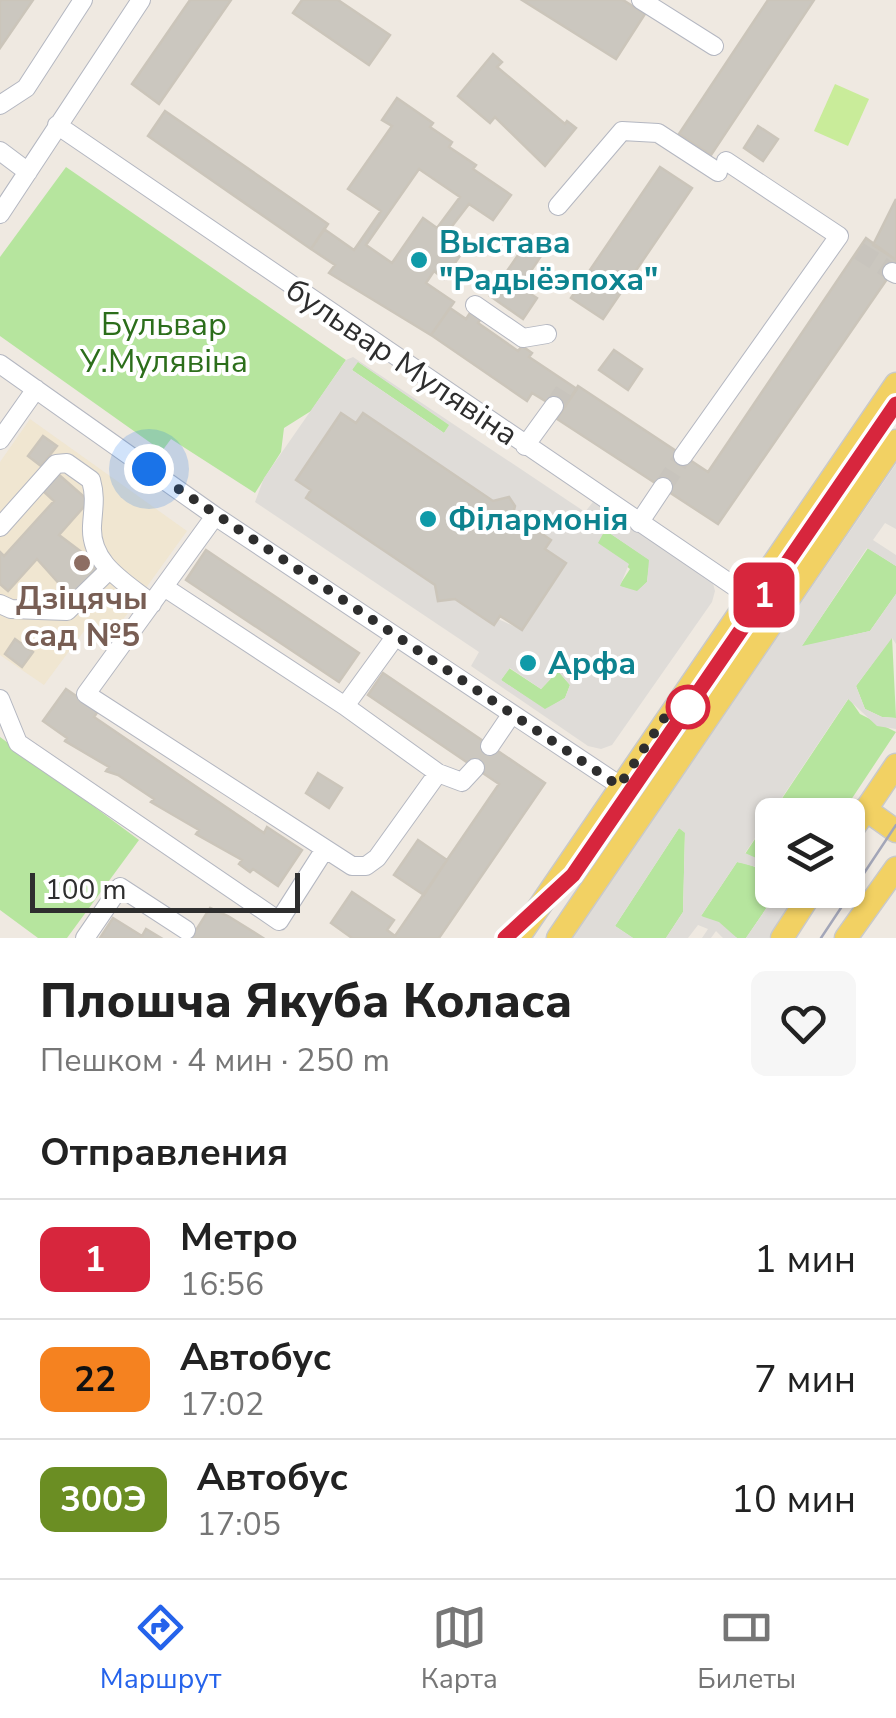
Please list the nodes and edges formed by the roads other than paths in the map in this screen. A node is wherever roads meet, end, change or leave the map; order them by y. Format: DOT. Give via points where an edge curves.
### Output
graph roads {
  1 [pos="84,0"];
  2 [pos="141,0"];
  3 [pos="642,0"];
  4 [pos="714,46"];
  5 [pos="0,105"];
  6 [pos="57,125"];
  7 [pos="0,151"];
  8 [pos="28,172"];
  9 [pos="558,206"];
  10 [pos="0,214"];
  11 [pos="475,305"];
  12 [pos="546,334"];
  13 [pos="0,364"];
  14 [pos="896,384"];
  15 [pos="36,388"];
  16 [pos="554,406"];
  17 [pos="0,440"];
  18 [pos="896,441"];
  19 [pos="525,446"];
  20 [pos="683,456"];
  21 [pos="663,487"];
  22 [pos="216,516"];
  23 [pos="639,523"];
  24 [pos="0,527"];
  25 [pos="108,570"];
  26 [pos="164,588"];
  27 [pos="748,596"];
  28 [pos="0,604"];
  29 [pos="152,604"];
  30 [pos="395,637"];
  31 [pos="0,700"];
  32 [pos="346,706"];
  33 [pos="511,715"];
  34 [pos="490,746"];
  35 [pos="896,764"];
  36 [pos="474,768"];
  37 [pos="438,772"];
  38 [pos="619,786"];
  39 [pos="865,808"];
  40 [pos="865,810"];
  41 [pos="896,830"];
  42 [pos="325,849"];
  43 [pos="896,868"];
  44 [pos="801,908"];
  45 [pos="186,930"];
  46 [pos="85,938"];
  47 [pos="518,938"];
  48 [pos="558,938"];
  49 [pos="782,938"];
  50 [pos="846,938"];
  1 -- 5 [label="street" via="26,88"];
  2 -- 6 [label="street"];
  3 -- 4 [label="street"];
  6 -- 8 [label="street"];
  6 -- 19 [label="street, бульвар Мулявіна"];
  7 -- 8 [label="street"];
  8 -- 10 [label="street"];
  9 -- 20 [label="street" via="622,131 658,133 839,236"];
  11 -- 12 [label="street" via="522,338"];
  13 -- 15 [label="street"];
  14 -- 27 [label="main road"];
  15 -- 17 [label="street"];
  15 -- 22 [label="street"];
  16 -- 19 [label="street"];
  18 -- 48 [label="main road"];
  19 -- 23 [label="street, бульвар Мулявіна"];
  21 -- 23 [label="street"];
  22 -- 26 [label="street"];
  22 -- 30 [label="street"];
  23 -- 27 [label="street, бульвар Мулявіна"];
  24 -- 25 [label="street" via="56,464 67,463 91,480 97,503 93,537"];
  25 -- 28 [label="street" via="68,611"];
  25 -- 29 [label="street"];
  26 -- 29 [label="street"];
  26 -- 32 [label="street"];
  27 -- 38 [label="main road"];
  29 -- 42 [label="street" via="86,694"];
  30 -- 32 [label="street"];
  30 -- 33 [label="street"];
  31 -- 42 [label="street" via="18,743 279,921"];
  32 -- 37 [label="street"];
  33 -- 34 [label="street"];
  33 -- 38 [label="street"];
  35 -- 39 [label="main road"];
  36 -- 37 [label="street" via="462,782"];
  37 -- 42 [label="street" via="366,866 352,866"];
  38 -- 47 [label="main road"];
  40 -- 41 [label="main road"];
  43 -- 50 [label="main road"];
  44 -- 49 [label="main road"];
  45 -- 46 [label="street" via="120,887"];
}
